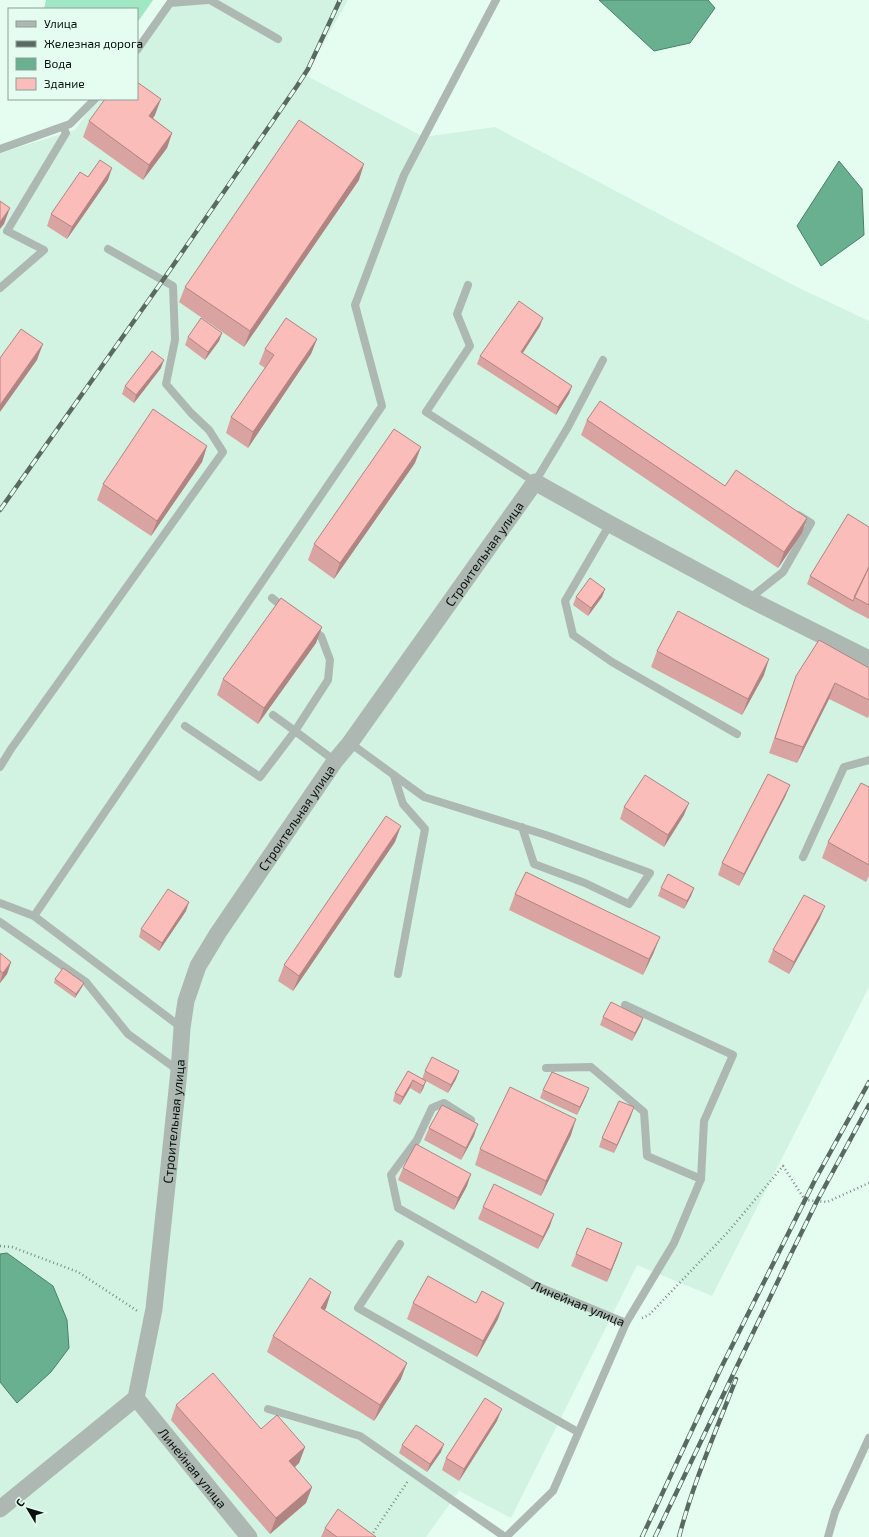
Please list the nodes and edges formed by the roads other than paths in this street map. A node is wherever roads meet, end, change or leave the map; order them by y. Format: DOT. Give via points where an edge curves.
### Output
graph roads {
  1 [pos="209,0"];
  2 [pos="496,0"];
  3 [pos="278,39"];
  4 [pos="138,49"];
  5 [pos="94,100"];
  6 [pos="63,127"];
  7 [pos="0,149"];
  8 [pos="108,249"];
  9 [pos="468,285"];
  10 [pos="0,288"];
  11 [pos="603,360"];
  12 [pos="535,482"];
  13 [pos="792,512"];
  14 [pos="610,524"];
  15 [pos="272,598"];
  16 [pos="749,600"];
  17 [pos="290,612"];
  18 [pos="302,622"];
  19 [pos="869,658"];
  20 [pos="273,715"];
  21 [pos="185,726"];
  22 [pos="295,731"];
  23 [pos="737,734"];
  24 [pos="350,743"];
  25 [pos="869,760"];
  26 [pos="335,761"];
  27 [pos="0,767"];
  28 [pos="394,776"];
  29 [pos="522,827"];
  30 [pos="803,857"];
  31 [pos="0,903"];
  32 [pos="34,916"];
  33 [pos="0,922"];
  34 [pos="398,974"];
  35 [pos="625,1005"];
  36 [pos="182,1028"];
  37 [pos="546,1068"];
  38 [pos="179,1071"];
  39 [pos="471,1120"];
  40 [pos="701,1179"];
  41 [pos="400,1244"];
  42 [pos="626,1323"];
  43 [pos="136,1398"];
  44 [pos="268,1409"];
  45 [pos="578,1432"];
  46 [pos="869,1438"];
  47 [pos="0,1509"];
  48 [pos="249,1537"];
  49 [pos="506,1537"];
  50 [pos="828,1537"];
  1 -- 3 [label="lane"];
  1 -- 4 [label="lane" via="170,3"];
  2 -- 32 [label="lane" via="404,175 355,305 382,406"];
  5 -- 6 [label="lane" via="70,124"];
  6 -- 7 [label="lane"];
  6 -- 10 [label="lane" via="66,133 7,231 44,250"];
  8 -- 27 [label="lane" via="173,286 175,340 166,384 209,430 222,452"];
  9 -- 12 [label="lane" via="457,314 470,346 426,412"];
  11 -- 12 [label="lane" via="567,430"];
  12 -- 14 [label="street"];
  12 -- 24 [label="street, Строительная улица"];
  13 -- 16 [label="lane" via="811,523 783,572"];
  14 -- 16 [label="street"];
  14 -- 23 [label="lane" via="565,601 573,635 612,662"];
  15 -- 17 [label="lane"];
  16 -- 19 [label="street"];
  18 -- 22 [label="lane" via="321,636 330,660 328,680"];
  20 -- 22 [label="lane"];
  21 -- 22 [label="lane" via="260,777"];
  22 -- 26 [label="lane"];
  24 -- 26 [label="street, Строительная улица"];
  24 -- 28 [label="lane"];
  25 -- 30 [label="lane" via="844,767"];
  26 -- 36 [label="street, Строительная улица" via="198,966 186,1001"];
  28 -- 29 [label="lane" via="424,797"];
  28 -- 34 [label="lane" via="403,804 425,829"];
  29 -- 29 [label="lane" via="546,835 650,873 629,904 585,882 534,864"];
  31 -- 32 [label="lane"];
  32 -- 36 [label="lane"];
  33 -- 38 [label="lane" via="86,982 128,1034"];
  35 -- 40 [label="lane" via="733,1055 704,1121"];
  36 -- 38 [label="street, Строительная улица"];
  37 -- 40 [label="lane" via="591,1068 644,1112 647,1156"];
  38 -- 43 [label="street, Строительная улица" via="154,1301"];
  39 -- 42 [label="lane, Линейная улица" via="444,1103 432,1108 417,1140 391,1175 398,1208 534,1285"];
  40 -- 42 [label="lane" via="674,1243"];
  41 -- 45 [label="lane" via="358,1308"];
  42 -- 45 [label="lane, Линейная улица"];
  43 -- 47 [label="street"];
  43 -- 48 [label="street, Линейная улица"];
  44 -- 49 [label="lane" via="360,1436"];
  45 -- 49 [label="lane, Линейная улица" via="552,1491"];
  46 -- 50 [label="lane" via="835,1512"];
}
